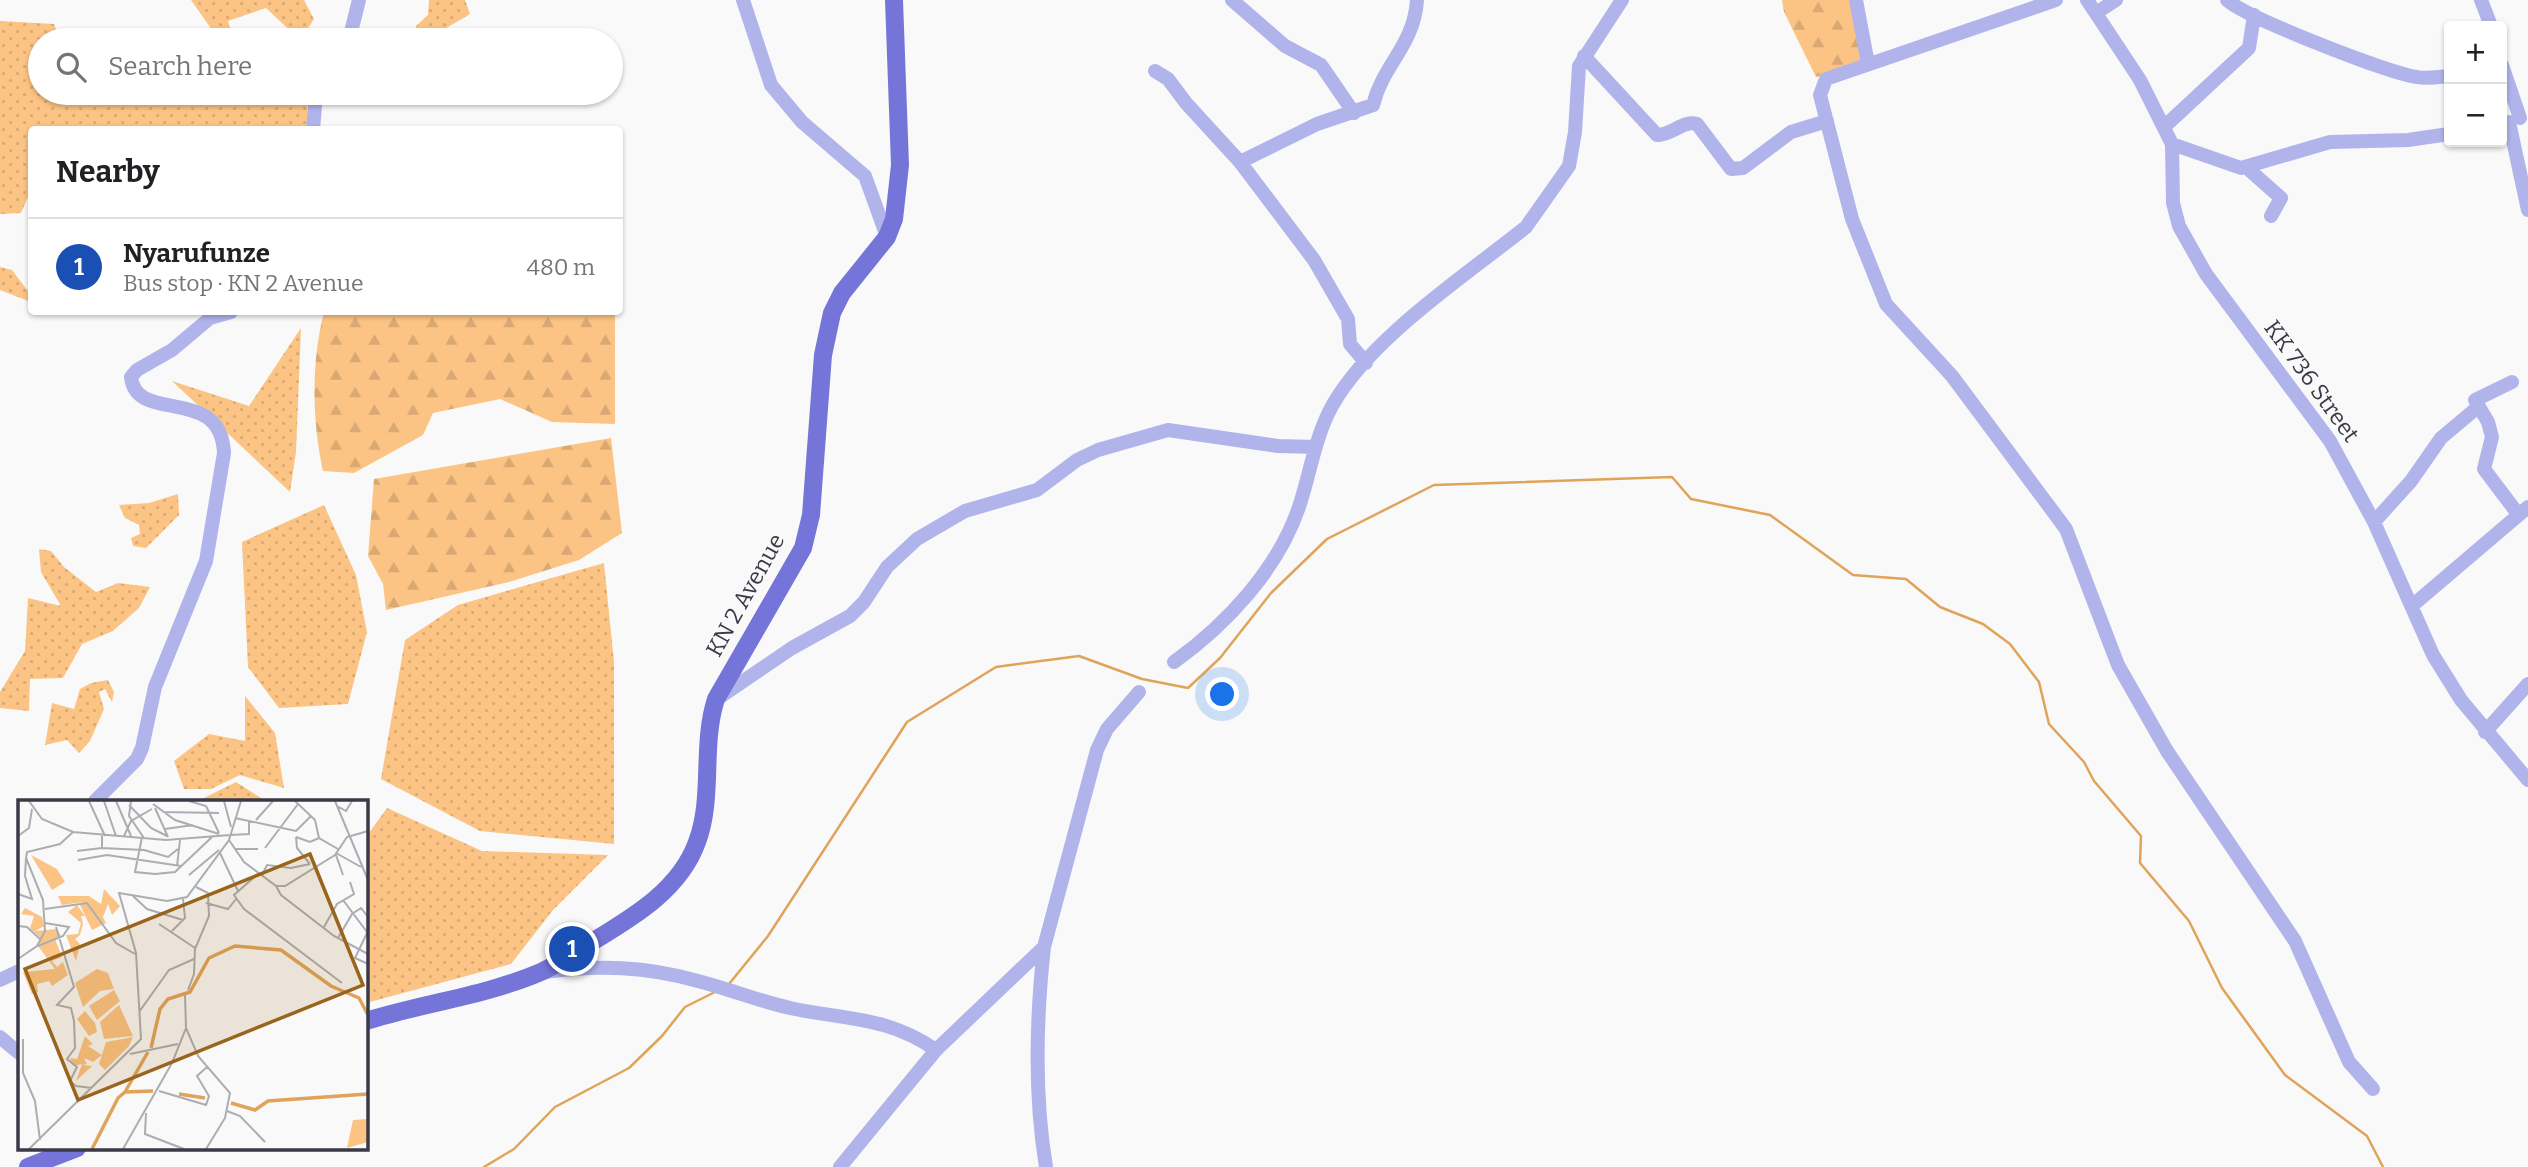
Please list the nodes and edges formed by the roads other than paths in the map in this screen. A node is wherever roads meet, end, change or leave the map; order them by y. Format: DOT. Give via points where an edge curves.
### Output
graph roads {
  1 [pos="359,0"];
  2 [pos="743,0"];
  3 [pos="894,0"];
  4 [pos="1232,0"];
  5 [pos="1417,0"];
  6 [pos="1622,0"];
  7 [pos="1856,0"];
  8 [pos="2056,0"];
  9 [pos="2087,0"];
  10 [pos="2116,0"];
  11 [pos="2227,0"];
  12 [pos="2481,0"];
  13 [pos="2096,13"];
  14 [pos="2254,15"];
  15 [pos="2489,21"];
  16 [pos="352,28"];
  17 [pos="1584,56"];
  18 [pos="1868,64"];
  19 [pos="1155,71"];
  20 [pos="2444,76"];
  21 [pos="2505,84"];
  22 [pos="315,105"];
  23 [pos="1354,113"];
  24 [pos="2515,120"];
  25 [pos="1827,121"];
  26 [pos="313,126"];
  27 [pos="2164,127"];
  28 [pos="2444,135"];
  29 [pos="2172,144"];
  30 [pos="1240,162"];
  31 [pos="2246,167"];
  32 [pos="2528,210"];
  33 [pos="2271,216"];
  34 [pos="887,237"];
  35 [pos="220,315"];
  36 [pos="1366,363"];
  37 [pos="2512,382"];
  38 [pos="2477,407"];
  39 [pos="1316,447"];
  40 [pos="2523,510"];
  41 [pos="2374,522"];
  42 [pos="2413,606"];
  43 [pos="1174,662"];
  44 [pos="2528,684"];
  45 [pos="1139,692"];
  46 [pos="716,699"];
  47 [pos="2485,732"];
  48 [pos="2528,780"];
  49 [pos="96,800"];
  50 [pos="1044,947"];
  51 [pos="18,971"];
  52 [pos="541,972"];
  53 [pos="0,980"];
  54 [pos="368,1020"];
  55 [pos="0,1037"];
  56 [pos="936,1050"];
  57 [pos="18,1052"];
  58 [pos="2373,1089"];
  59 [pos="72,1150"];
  60 [pos="27,1167"];
  61 [pos="840,1167"];
  62 [pos="1046,1167"];
  1 -- 16 [label="street"];
  2 -- 34 [label="street" via="771,85 802,122 865,176"];
  3 -- 34 [label="main road, KN 2 Avenue" via="900,165 897,206"];
  4 -- 23 [label="street" via="1285,46 1321,65"];
  5 -- 23 [label="street" via="1408,39 1377,86 1373,105"];
  6 -- 17 [label="street"];
  7 -- 18 [label="street"];
  8 -- 18 [label="street"];
  9 -- 13 [label="street, KK 736 Street"];
  10 -- 13 [label="street"];
  11 -- 14 [label="street"];
  12 -- 15 [label="street"];
  13 -- 27 [label="street, KK 736 Street"];
  14 -- 20 [label="street" via="2417,77"];
  14 -- 27 [label="street" via="2249,48"];
  17 -- 25 [label="street" via="1657,135 1697,124 1731,169 1743,168 1791,132"];
  17 -- 36 [label="street" via="1576,80 1569,166 1542,209 1526,227 1386,339"];
  18 -- 25 [label="street" via="1826,79 1820,95"];
  19 -- 30 [label="street" via="1164,74"];
  21 -- 24 [label="street"];
  22 -- 26 [label="street"];
  23 -- 30 [label="street" via="1317,124"];
  24 -- 32 [label="street"];
  25 -- 58 [label="street" via="1853,219 1886,304 1952,376 2066,529 2118,665 2167,751 2295,941 2349,1062"];
  27 -- 29 [label="street, KK 736 Street"];
  28 -- 31 [label="street" via="2330,142"];
  29 -- 31 [label="street" via="2228,166"];
  29 -- 41 [label="street, KK 736 Street" via="2173,203 2179,226 2206,274 2330,441"];
  30 -- 36 [label="street" via="1314,260 1348,319 1350,344"];
  31 -- 33 [label="street" via="2281,198"];
  34 -- 46 [label="main road, KN 2 Avenue" via="842,293 832,313 823,355 811,515 803,548"];
  35 -- 49 [label="street" via="210,318 131,377 132,388 142,397 207,415 224,442 224,453 206,561 155,687 142,748 137,759"];
  36 -- 39 [label="street" via="1331,407"];
  37 -- 38 [label="street" via="2475,400"];
  38 -- 40 [label="street" via="2492,437 2484,469"];
  38 -- 41 [label="street" via="2441,438"];
  39 -- 43 [label="street" via="1300,505 1275,560 1214,629"];
  39 -- 46 [label="street" via="1168,430 1098,450 1037,490 965,511 917,539 887,567 850,616"];
  40 -- 42 [label="street"];
  41 -- 42 [label="street, KK 736 Street"];
  42 -- 47 [label="street, KK 736 Street" via="2433,655"];
  44 -- 47 [label="street"];
  45 -- 50 [label="street" via="1107,729 1097,750"];
  46 -- 52 [label="main road, KN 2 Avenue" via="709,719 702,826 685,867 665,891 627,921"];
  47 -- 48 [label="street, KK 736 Street"];
  50 -- 56 [label="street"];
  50 -- 62 [label="street" via="1037,1039"];
  51 -- 53 [label="street"];
  52 -- 54 [label="main road, KN 2 Avenue"];
  52 -- 56 [label="street" via="596,965 682,977 789,1008 894,1026"];
  55 -- 57 [label="street"];
  56 -- 61 [label="street"];
  59 -- 60 [label="main road"];
}
